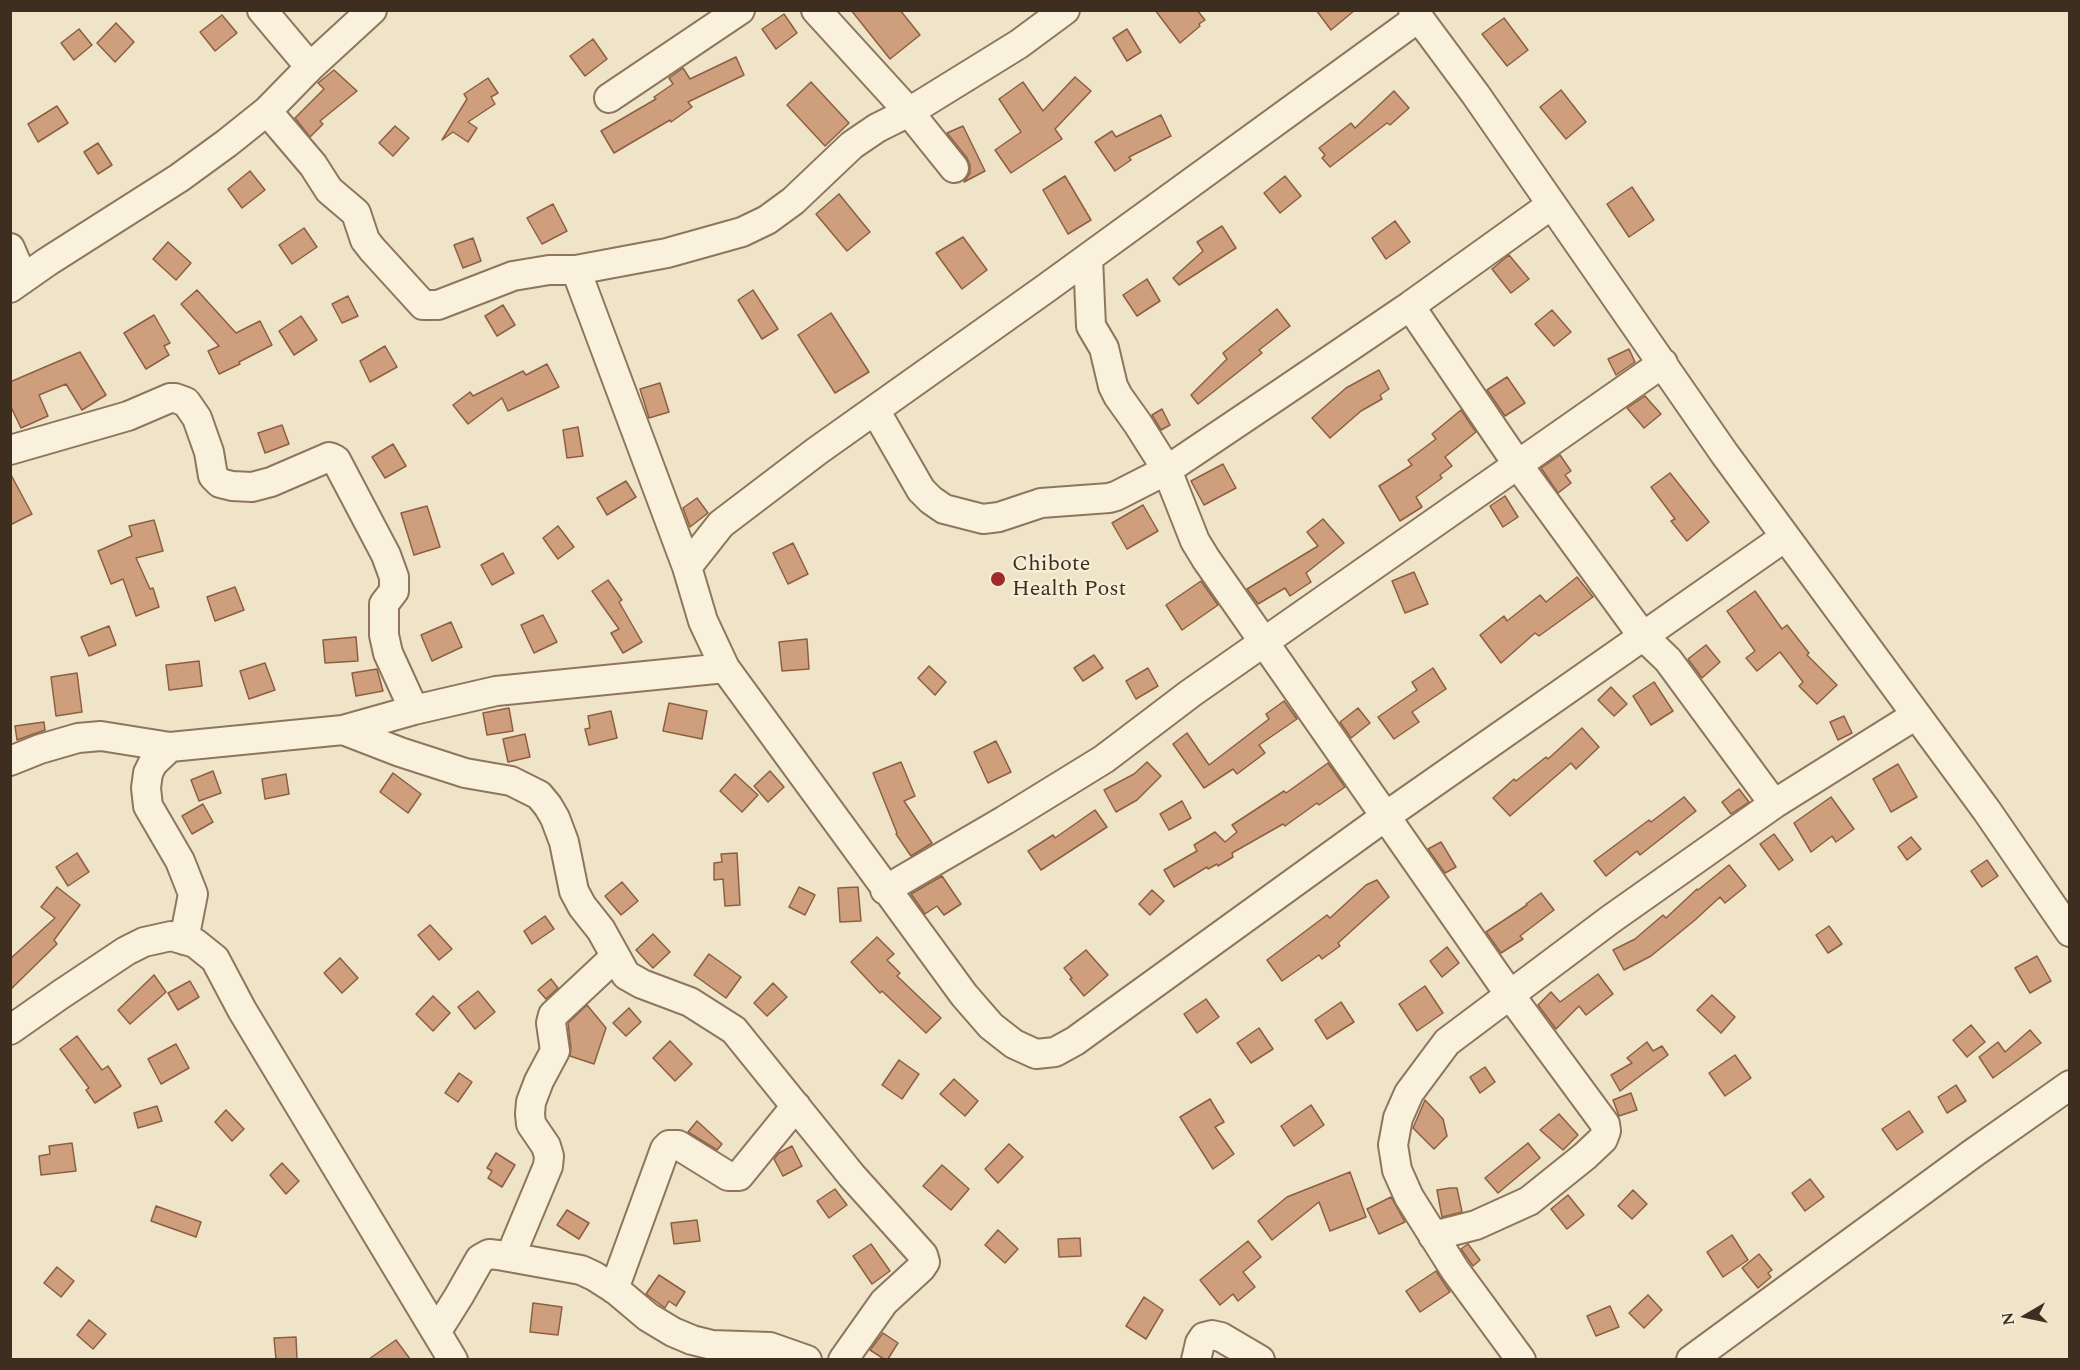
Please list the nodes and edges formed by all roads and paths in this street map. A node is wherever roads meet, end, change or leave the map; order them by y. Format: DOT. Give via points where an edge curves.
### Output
graph roads {
  1 [pos="262,10"];
  2 [pos="372,10"];
  3 [pos="740,10"];
  4 [pos="816,10"];
  5 [pos="1065,10"];
  6 [pos="1416,14"];
  7 [pos="310,67"];
  8 [pos="609,98"];
  9 [pos="267,111"];
  10 [pos="909,112"];
  11 [pos="954,168"];
  12 [pos="1551,205"];
  13 [pos="10,248"];
  14 [pos="1088,258"];
  15 [pos="576,270"];
  16 [pos="17,283"];
  17 [pos="1410,306"];
  18 [pos="1663,363"];
  19 [pos="875,410"];
  20 [pos="10,450"];
  21 [pos="1518,465"];
  22 [pos="1167,470"];
  23 [pos="1785,537"];
  24 [pos="687,567"];
  25 [pos="1642,635"];
  26 [pos="1263,642"];
  27 [pos="725,668"];
  28 [pos="414,710"];
  29 [pos="1916,715"];
  30 [pos="343,730"];
  31 [pos="170,747"];
  32 [pos="10,761"];
  33 [pos="1774,804"];
  34 [pos="1386,816"];
  35 [pos="885,890"];
  36 [pos="2070,932"];
  37 [pos="184,940"];
  38 [pos="615,957"];
  39 [pos="1510,995"];
  40 [pos="10,1030"];
  41 [pos="2070,1085"];
  42 [pos="796,1106"];
  43 [pos="1433,1236"];
  44 [pos="510,1257"];
  45 [pos="614,1289"];
  46 [pos="436,1331"];
  47 [pos="453,1359"];
  48 [pos="807,1359"];
  49 [pos="843,1359"];
  50 [pos="1196,1359"];
  51 [pos="1260,1359"];
  52 [pos="1521,1359"];
  53 [pos="1691,1359"];
  1 -- 7 [label="street"];
  2 -- 7 [label="street"];
  3 -- 8 [label="street"];
  4 -- 10 [label="street"];
  5 -- 10 [label="street" via="1019,44"];
  6 -- 12 [label="street"];
  6 -- 14 [label="street"];
  7 -- 9 [label="street"];
  9 -- 15 [label="street" via="329,190 356,213 365,240 423,305 438,305 513,276"];
  9 -- 16 [label="street" via="179,178"];
  10 -- 11 [label="street"];
  10 -- 15 [label="street" via="852,145 793,201 742,232 668,253"];
  12 -- 17 [label="street"];
  12 -- 18 [label="street"];
  13 -- 16 [label="street"];
  14 -- 19 [label="street"];
  14 -- 22 [label="street" via="1091,326 1107,356 1113,386"];
  15 -- 24 [label="street"];
  17 -- 21 [label="street"];
  17 -- 22 [label="street"];
  18 -- 21 [label="street"];
  18 -- 23 [label="street"];
  19 -- 22 [label="street" via="921,490 944,509 963,515 983,519 1041,502 1108,498"];
  19 -- 24 [label="street" via="721,524"];
  20 -- 28 [label="street" via="176,398 186,402 197,418 213,476 220,483 252,487 329,457 336,460 394,577 394,591 384,604 384,635"];
  21 -- 25 [label="street"];
  21 -- 26 [label="street"];
  22 -- 26 [label="street" via="1195,541"];
  23 -- 25 [label="street"];
  23 -- 29 [label="street"];
  24 -- 27 [label="street" via="703,621"];
  25 -- 33 [label="street" via="1668,660"];
  25 -- 34 [label="street"];
  26 -- 34 [label="street"];
  26 -- 35 [label="street" via="1081,775"];
  27 -- 28 [label="street" via="496,691"];
  27 -- 35 [label="street"];
  28 -- 30 [label="street"];
  29 -- 33 [label="street"];
  29 -- 36 [label="street"];
  30 -- 31 [label="street"];
  30 -- 38 [label="street" via="465,773 511,781 538,795 555,818 574,891"];
  31 -- 32 [label="street" via="101,736 63,741"];
  31 -- 37 [label="street" via="153,763 146,788 148,806 180,861 193,894"];
  33 -- 39 [label="street" via="1658,884"];
  34 -- 35 [label="street" via="1153,986 1055,1052 1035,1054 991,1026"];
  34 -- 39 [label="street"];
  37 -- 40 [label="street" via="171,936 144,942"];
  37 -- 46 [label="street" via="195,943 215,959"];
  38 -- 42 [label="street" via="633,980 680,997 734,1030"];
  38 -- 44 [label="street" via="553,1015 555,1051 539,1081 530,1114 531,1124 546,1146 548,1166"];
  39 -- 43 [label="street" via="1447,1042 1409,1093 1398,1118 1393,1144 1397,1170"];
  39 -- 43 [label="street" via="1600,1116 1606,1131 1585,1156 1529,1201 1476,1225"];
  41 -- 53 [label="street"];
  42 -- 45 [label="street" via="739,1176 729,1176 678,1145 665,1149"];
  42 -- 49 [label="street" via="925,1262 884,1302"];
  43 -- 52 [label="street"];
  44 -- 45 [label="street" via="581,1270"];
  44 -- 46 [label="street" via="489,1254 480,1259"];
  45 -- 48 [label="street" via="648,1317 692,1340 711,1345 770,1347"];
  46 -- 47 [label="street"];
  50 -- 51 [label="street" via="1200,1343 1212,1335"];
}
